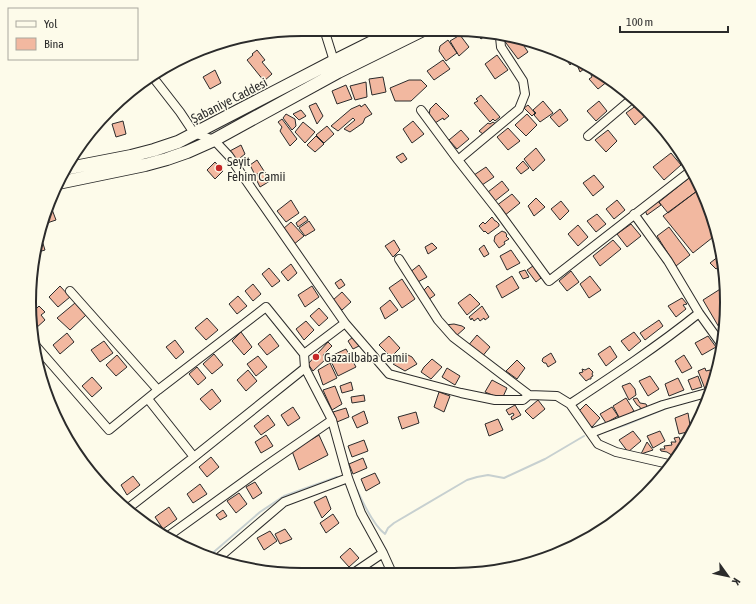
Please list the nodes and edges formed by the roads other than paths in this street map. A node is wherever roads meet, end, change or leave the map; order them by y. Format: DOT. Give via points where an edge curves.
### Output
graph roads {
  1 [pos="326,36"];
  2 [pos="384,36"];
  3 [pos="411,36"];
  4 [pos="500,40"];
  5 [pos="334,61"];
  6 [pos="155,80"];
  7 [pos="629,102"];
  8 [pos="421,110"];
  9 [pos="194,133"];
  10 [pos="588,136"];
  11 [pos="214,140"];
  12 [pos="458,160"];
  13 [pos="73,167"];
  14 [pos="687,174"];
  15 [pos="64,182"];
  16 [pos="634,214"];
  17 [pos="399,259"];
  18 [pos="70,291"];
  19 [pos="700,313"];
  20 [pos="345,323"];
  21 [pos="718,339"];
  22 [pos="41,353"];
  23 [pos="304,354"];
  24 [pos="305,368"];
  25 [pos="158,390"];
  26 [pos="704,394"];
  27 [pos="529,396"];
  28 [pos="148,399"];
  29 [pos="570,404"];
  30 [pos="332,420"];
  31 [pos="591,433"];
  32 [pos="194,457"];
  33 [pos="666,463"];
  34 [pos="348,478"];
  35 [pos="131,506"];
  36 [pos="172,534"];
  37 [pos="383,553"];
  38 [pos="221,556"];
  39 [pos="361,568"];
  40 [pos="390,568"];
  1 -- 5 [label="street"];
  2 -- 5 [label="highway, Şabaniye Caddesi"];
  3 -- 11 [label="highway" via="338,72"];
  4 -- 12 [label="street" via="501,47 523,81 525,94 519,108"];
  5 -- 9 [label="highway, Şabaniye Caddesi"];
  6 -- 9 [label="street"];
  7 -- 10 [label="street"];
  8 -- 12 [label="street"];
  9 -- 11 [label="street"];
  9 -- 13 [label="highway, Şabaniye Caddesi" via="178,142 154,150"];
  11 -- 15 [label="highway" via="167,159"];
  11 -- 20 [label="street" via="229,156"];
  12 -- 16 [label="street" via="549,280"];
  14 -- 16 [label="street"];
  16 -- 19 [label="street" via="668,261"];
  17 -- 27 [label="street" via="438,320 452,337"];
  18 -- 25 [label="street"];
  19 -- 21 [label="street"];
  19 -- 29 [label="street"];
  20 -- 23 [label="street"];
  20 -- 27 [label="street" via="389,374 495,400 522,400"];
  22 -- 28 [label="street" via="109,430"];
  23 -- 24 [label="street"];
  23 -- 25 [label="street" via="266,307"];
  24 -- 30 [label="street"];
  24 -- 32 [label="street"];
  25 -- 28 [label="street"];
  26 -- 31 [label="street" via="663,405"];
  27 -- 29 [label="street" via="557,396"];
  28 -- 32 [label="street"];
  29 -- 31 [label="street"];
  30 -- 34 [label="street"];
  30 -- 36 [label="street"];
  31 -- 33 [label="street" via="598,444 616,452"];
  32 -- 35 [label="street"];
  34 -- 37 [label="street" via="361,513"];
  34 -- 38 [label="street" via="284,502"];
  37 -- 39 [label="street"];
  37 -- 40 [label="street"];
}
